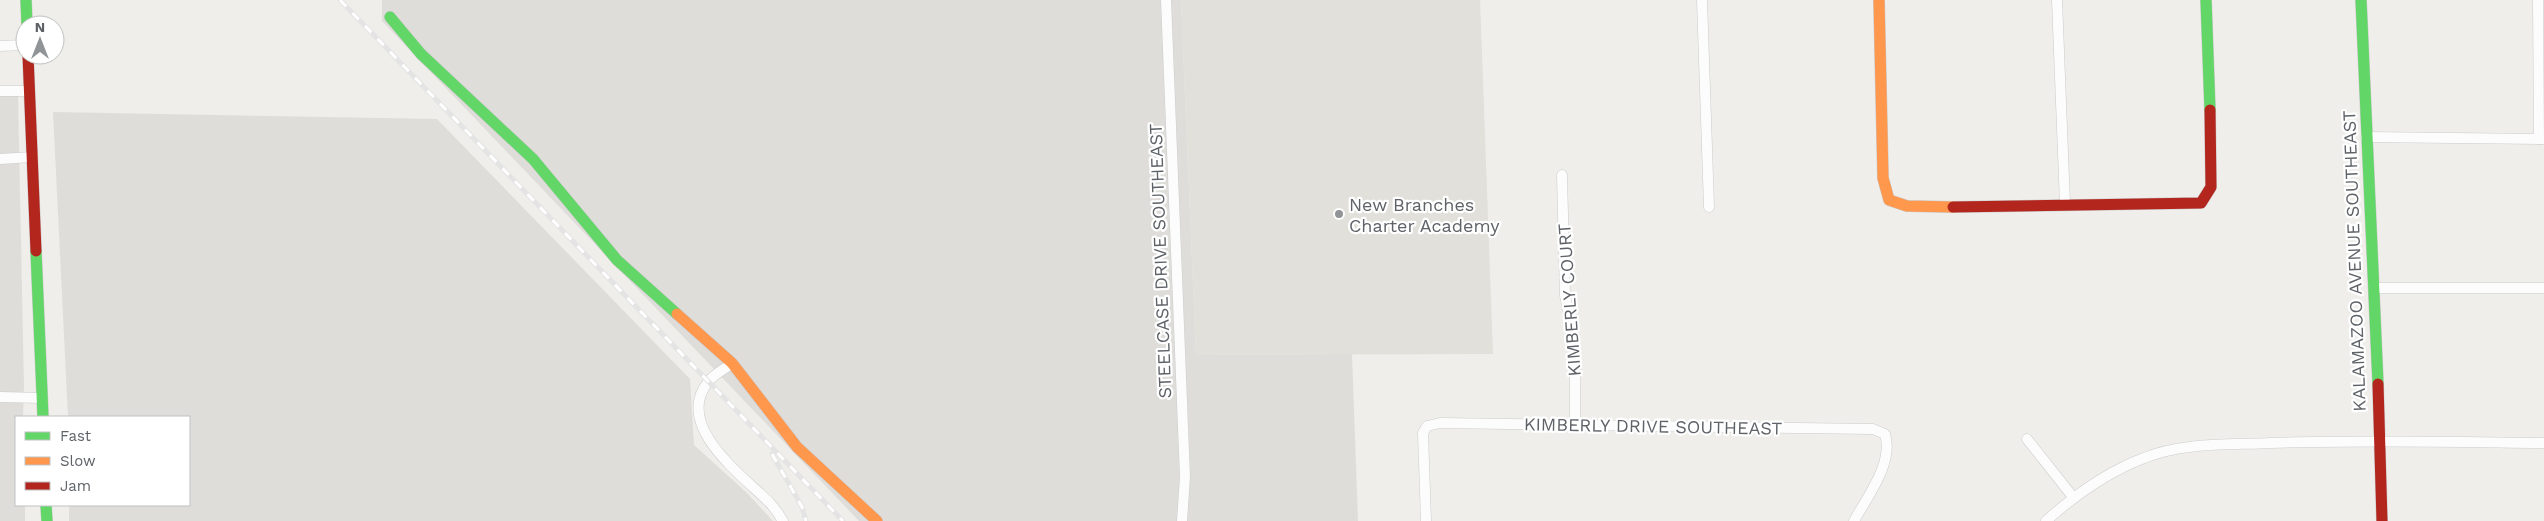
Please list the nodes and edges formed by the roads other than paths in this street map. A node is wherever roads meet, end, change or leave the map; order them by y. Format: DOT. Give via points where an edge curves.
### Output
graph roads {
  1 [pos="26,0"];
  2 [pos="1166,0"];
  3 [pos="1702,0"];
  4 [pos="1878,0"];
  5 [pos="2057,0"];
  6 [pos="2206,0"];
  7 [pos="2361,0"];
  8 [pos="2538,0"];
  9 [pos="27,15"];
  10 [pos="390,17"];
  11 [pos="0,46"];
  12 [pos="15,46"];
  13 [pos="28,65"];
  14 [pos="0,91"];
  15 [pos="29,91"];
  16 [pos="2366,137"];
  17 [pos="2542,139"];
  18 [pos="32,157"];
  19 [pos="0,159"];
  20 [pos="1562,175"];
  21 [pos="2065,204"];
  22 [pos="1709,207"];
  23 [pos="2375,288"];
  24 [pos="2544,288"];
  25 [pos="732,363"];
  26 [pos="0,398"];
  27 [pos="42,398"];
  28 [pos="43,416"];
  29 [pos="1574,426"];
  30 [pos="2027,439"];
  31 [pos="2379,441"];
  32 [pos="2544,443"];
  33 [pos="2073,498"];
  34 [pos="46,506"];
  35 [pos="47,521"];
  36 [pos="784,521"];
  37 [pos="877,521"];
  38 [pos="1182,521"];
  39 [pos="1426,521"];
  40 [pos="1854,521"];
  41 [pos="2046,521"];
  42 [pos="2382,521"];
  1 -- 9 [label="street"];
  2 -- 38 [label="street, STEELCASE DRIVE SOUTHEAST" via="1186,477"];
  3 -- 22 [label="street"];
  4 -- 21 [label="street" via="1883,178 1889,200 1907,206"];
  5 -- 21 [label="street"];
  6 -- 21 [label="street" via="2212,176 2211,187 2201,203"];
  7 -- 16 [label="street, KALAMAZOO AVENUE SOUTHEAST"];
  8 -- 17 [label="street"];
  10 -- 25 [label="street" via="421,54 533,159 617,260"];
  11 -- 12 [label="street"];
  13 -- 15 [label="street"];
  14 -- 15 [label="street"];
  15 -- 18 [label="street"];
  16 -- 17 [label="street"];
  16 -- 23 [label="street, KALAMAZOO AVENUE SOUTHEAST"];
  18 -- 19 [label="street"];
  18 -- 27 [label="street"];
  20 -- 29 [label="street, KIMBERLY COURT" via="1565,295 1575,349"];
  23 -- 24 [label="street"];
  23 -- 31 [label="street, KALAMAZOO AVENUE SOUTHEAST"];
  25 -- 36 [label="street" via="708,382 699,404 701,419 709,440"];
  25 -- 37 [label="street" via="797,447"];
  26 -- 27 [label="street"];
  27 -- 28 [label="street"];
  29 -- 39 [label="street, KIMBERLY DRIVE SOUTHEAST" via="1440,423 1427,426 1422,442"];
  29 -- 40 [label="street, KIMBERLY DRIVE SOUTHEAST" via="1862,428 1880,431 1885,434 1888,444 1886,455"];
  30 -- 33 [label="street"];
  31 -- 32 [label="street"];
  31 -- 33 [label="street" via="2173,450 2145,458 2111,474"];
  31 -- 42 [label="street, KALAMAZOO AVENUE SOUTHEAST"];
  33 -- 41 [label="street"];
  34 -- 35 [label="street"];
}
